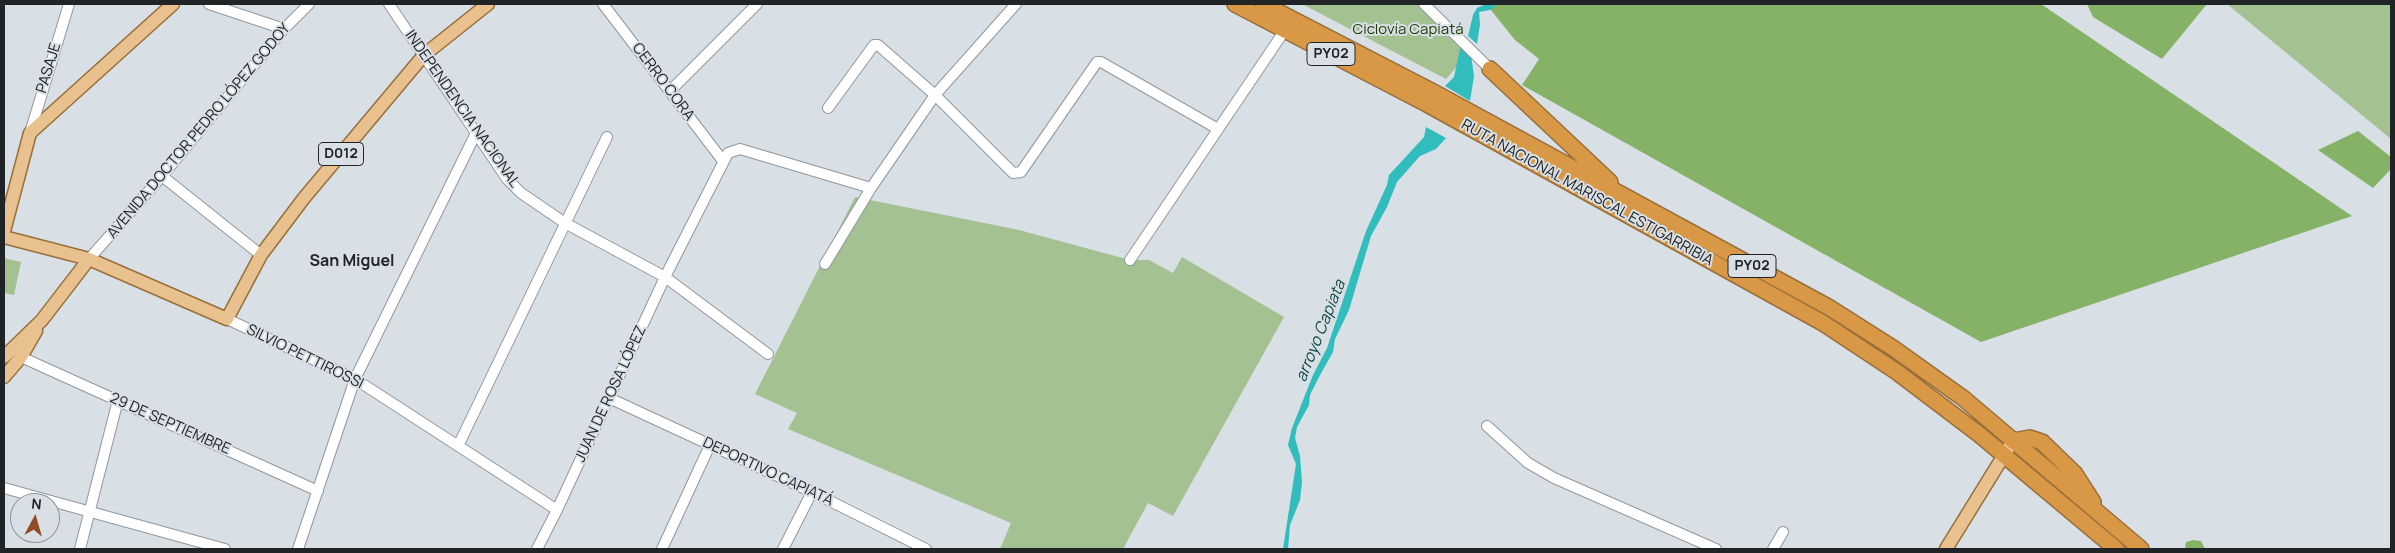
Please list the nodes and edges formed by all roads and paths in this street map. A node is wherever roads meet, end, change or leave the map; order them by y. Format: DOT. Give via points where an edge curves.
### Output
graph roads {
  1 [pos="69,4"];
  2 [pos="173,4"];
  3 [pos="209,4"];
  4 [pos="309,4"];
  5 [pos="389,4"];
  6 [pos="488,4"];
  7 [pos="603,4"];
  8 [pos="756,4"];
  9 [pos="1016,4"];
  10 [pos="1235,4"];
  11 [pos="1263,4"];
  12 [pos="1424,4"];
  13 [pos="284,29"];
  14 [pos="1284,30"];
  15 [pos="424,55"];
  16 [pos="1490,69"];
  17 [pos="670,91"];
  18 [pos="935,95"];
  19 [pos="1431,99"];
  20 [pos="828,108"];
  21 [pos="1471,121"];
  22 [pos="1218,130"];
  23 [pos="30,133"];
  24 [pos="476,133"];
  25 [pos="607,136"];
  26 [pos="723,161"];
  27 [pos="162,176"];
  28 [pos="871,188"];
  29 [pos="1632,201"];
  30 [pos="565,223"];
  31 [pos="4,231"];
  32 [pos="4,237"];
  33 [pos="261,255"];
  34 [pos="89,260"];
  35 [pos="1130,260"];
  36 [pos="825,264"];
  37 [pos="664,278"];
  38 [pos="42,320"];
  39 [pos="227,320"];
  40 [pos="5,354"];
  41 [pos="768,354"];
  42 [pos="21,357"];
  43 [pos="4,378"];
  44 [pos="355,378"];
  45 [pos="609,398"];
  46 [pos="118,400"];
  47 [pos="1487,426"];
  48 [pos="2014,441"];
  49 [pos="710,444"];
  50 [pos="458,446"];
  51 [pos="2004,454"];
  52 [pos="4,488"];
  53 [pos="318,491"];
  54 [pos="812,492"];
  55 [pos="557,510"];
  56 [pos="90,512"];
  57 [pos="1783,532"];
  58 [pos="907,545"];
  59 [pos="80,549"];
  60 [pos="225,549"];
  61 [pos="298,549"];
  62 [pos="537,549"];
  63 [pos="662,549"];
  64 [pos="783,549"];
  65 [pos="926,549"];
  66 [pos="1716,549"];
  67 [pos="1773,549"];
  68 [pos="1946,549"];
  69 [pos="2116,549"];
  70 [pos="2141,549"];
  1 -- 23 [label="street, PASAJE"];
  2 -- 23 [label="main road"];
  3 -- 13 [label="street"];
  4 -- 13 [label="street, AVENIDA DOCTOR PEDRO LÓPEZ GODOY"];
  5 -- 15 [label="street, INDEPENDENCIA NACIONAL"];
  6 -- 15 [label="main road, D012"];
  7 -- 17 [label="street, CERRO CORA"];
  8 -- 17 [label="street"];
  9 -- 18 [label="street"];
  10 -- 14 [label="highway, RUTA NACIONAL MARISCAL ESTIGARRIBIA / PY02"];
  11 -- 19 [label="highway, RUTA NACIONAL MARISCAL ESTIGARRIBIA / PY02"];
  12 -- 16 [label="street"];
  13 -- 27 [label="street, AVENIDA DOCTOR PEDRO LÓPEZ GODOY"];
  14 -- 19 [label="highway, RUTA NACIONAL MARISCAL ESTIGARRIBIA / PY02"];
  14 -- 22 [label="street"];
  15 -- 24 [label="street, INDEPENDENCIA NACIONAL"];
  15 -- 33 [label="main road, D012" via="304,198"];
  16 -- 29 [label="highway"];
  17 -- 26 [label="street, CERRO CORA"];
  18 -- 20 [label="street" via="878,45 874,45"];
  18 -- 22 [label="street" via="1013,173 1021,172 1097,62"];
  18 -- 28 [label="street"];
  19 -- 21 [label="highway, RUTA NACIONAL MARISCAL ESTIGARRIBIA / PY02"];
  21 -- 29 [label="highway, RUTA NACIONAL MARISCAL ESTIGARRIBIA / PY02"];
  21 -- 51 [label="highway, RUTA NACIONAL MARISCAL ESTIGARRIBIA / PY02" via="1823,323 1897,372"];
  22 -- 35 [label="street"];
  23 -- 31 [label="main road"];
  24 -- 30 [label="street, INDEPENDENCIA NACIONAL" via="521,194"];
  24 -- 44 [label="street"];
  25 -- 30 [label="street"];
  26 -- 28 [label="street" via="728,153 740,149"];
  26 -- 37 [label="street, JUAN DE ROSA LÓPEZ"];
  27 -- 33 [label="street"];
  27 -- 34 [label="street, AVENIDA DOCTOR PEDRO LÓPEZ GODOY"];
  28 -- 36 [label="street"];
  29 -- 48 [label="highway, RUTA NACIONAL MARISCAL ESTIGARRIBIA / PY02" via="1830,308 1963,398"];
  30 -- 37 [label="street, INDEPENDENCIA NACIONAL"];
  30 -- 50 [label="street"];
  32 -- 34 [label="main road, SILVIO PETTIROSSI"];
  33 -- 39 [label="main road, D012"];
  34 -- 38 [label="main road"];
  34 -- 39 [label="main road, SILVIO PETTIROSSI"];
  37 -- 41 [label="street, INDEPENDENCIA NACIONAL"];
  37 -- 45 [label="street, JUAN DE ROSA LÓPEZ"];
  38 -- 40 [label="main road"];
  38 -- 42 [label="main road"];
  39 -- 44 [label="street, SILVIO PETTIROSSI"];
  42 -- 43 [label="main road"];
  42 -- 46 [label="street, 29 DE SEPTIEMBRE"];
  44 -- 50 [label="street, SILVIO PETTIROSSI"];
  44 -- 53 [label="street"];
  45 -- 49 [label="street, DEPORTIVO CAPIATÁ"];
  45 -- 55 [label="street, JUAN DE ROSA LÓPEZ"];
  46 -- 53 [label="street, 29 DE SEPTIEMBRE"];
  46 -- 56 [label="street"];
  47 -- 66 [label="street" via="1528,463 1554,478"];
  48 -- 51 [label="main road"];
  48 -- 70 [label="highway, RUTA NACIONAL MARISCAL ESTIGARRIBIA / PY02"];
  49 -- 54 [label="street, DEPORTIVO CAPIATÁ"];
  49 -- 63 [label="street"];
  50 -- 55 [label="street, SILVIO PETTIROSSI"];
  51 -- 68 [label="main road"];
  51 -- 69 [label="highway, RUTA NACIONAL MARISCAL ESTIGARRIBIA / PY02"];
  52 -- 56 [label="street"];
  53 -- 61 [label="street"];
  54 -- 58 [label="street, DEPORTIVO CAPIATÁ"];
  54 -- 64 [label="street"];
  55 -- 62 [label="street, JUAN DE ROSA LÓPEZ"];
  56 -- 59 [label="street"];
  56 -- 60 [label="street"];
  57 -- 67 [label="street"];
  58 -- 65 [label="street, DEPORTIVO CAPIATÁ"];
}
